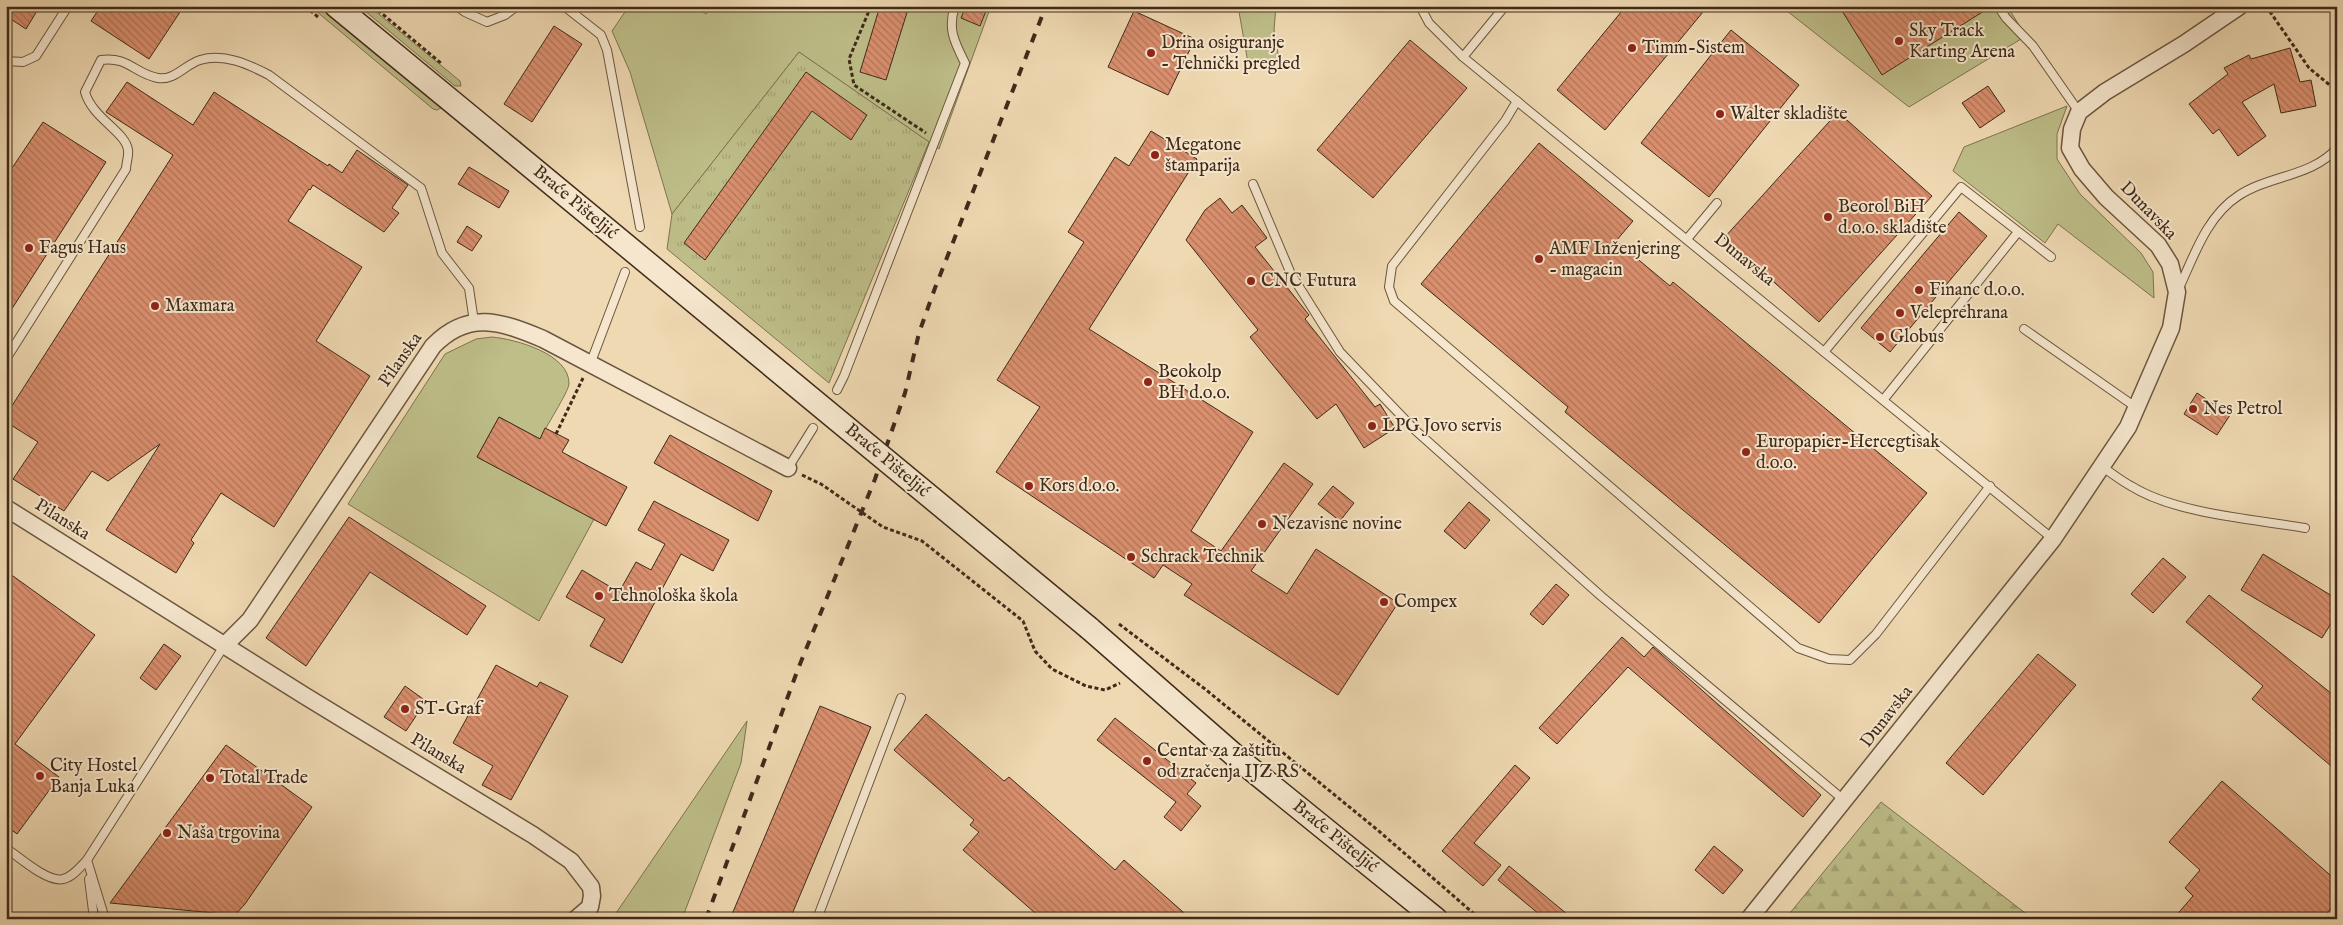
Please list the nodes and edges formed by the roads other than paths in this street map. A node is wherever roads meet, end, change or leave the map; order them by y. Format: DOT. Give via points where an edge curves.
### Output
graph roads {
  1 [pos="68,6"];
  2 [pos="336,6"];
  3 [pos="457,6"];
  4 [pos="516,6"];
  5 [pos="564,6"];
  6 [pos="955,6"];
  7 [pos="1420,6"];
  8 [pos="1505,6"];
  9 [pos="1998,6"];
  10 [pos="2240,6"];
  11 [pos="1463,57"];
  12 [pos="6,61"];
  13 [pos="1517,101"];
  14 [pos="2079,112"];
  15 [pos="2337,148"];
  16 [pos="1253,184"];
  17 [pos="1717,203"];
  18 [pos="640,227"];
  19 [pos="2018,232"];
  20 [pos="1687,239"];
  21 [pos="2050,257"];
  22 [pos="625,272"];
  23 [pos="2177,292"];
  24 [pos="474,322"];
  25 [pos="2024,328"];
  26 [pos="1824,352"];
  27 [pos="6,359"];
  28 [pos="591,362"];
  29 [pos="837,390"];
  30 [pos="1884,399"];
  31 [pos="2137,408"];
  32 [pos="813,428"];
  33 [pos="2102,467"];
  34 [pos="788,468"];
  35 [pos="1990,486"];
  36 [pos="6,508"];
  37 [pos="2305,528"];
  38 [pos="2054,539"];
  39 [pos="224,646"];
  40 [pos="901,698"];
  41 [pos="1845,801"];
  42 [pos="6,848"];
  43 [pos="87,860"];
  44 [pos="94,919"];
  45 [pos="105,919"];
  46 [pos="576,919"];
  47 [pos="817,919"];
  48 [pos="1436,919"];
  49 [pos="1749,919"];
  1 -- 12 [label="lane" via="36,56 23,62"];
  2 -- 48 [label="street, Braće Pišteljić, bridge"];
  3 -- 4 [label="lane" via="486,22 505,15"];
  5 -- 18 [label="lane" via="600,35 608,50"];
  6 -- 29 [label="lane" via="951,36 965,64"];
  7 -- 11 [label="lane, Dunavska" via="1429,23"];
  8 -- 11 [label="lane"];
  9 -- 14 [label="lane" via="2033,46"];
  10 -- 14 [label="street" via="2104,92"];
  11 -- 13 [label="lane, Dunavska"];
  13 -- 20 [label="lane, Dunavska"];
  13 -- 35 [label="lane" via="1505,121 1392,266 1389,287 1394,301 1798,648 1829,659 1850,660 1876,634"];
  14 -- 23 [label="street, Dunavska" via="2072,129 2070,148 2082,169 2106,197 2158,245 2170,264"];
  15 -- 23 [label="lane" via="2329,157 2300,172 2239,195 2218,213"];
  16 -- 41 [label="lane" via="1291,274 1340,352 1415,430 1601,596"];
  17 -- 20 [label="lane, Dunavska"];
  19 -- 21 [label="lane"];
  19 -- 26 [label="lane" via="1961,187"];
  19 -- 30 [label="lane"];
  20 -- 26 [label="lane, Dunavska"];
  22 -- 28 [label="lane"];
  23 -- 31 [label="street, Dunavska" via="2171,328"];
  24 -- 27 [label="lane" via="468,288 442,253 421,188 381,156 252,66 218,58 199,60 172,76 160,79 115,58 101,60 85,92 96,114 124,139 128,150 126,169"];
  24 -- 28 [label="street, Pilanska" via="525,331"];
  24 -- 39 [label="street, Pilanska" via="458,326 433,346 250,620"];
  25 -- 31 [label="lane"];
  26 -- 30 [label="lane, Dunavska"];
  28 -- 34 [label="street, Pilanska"];
  30 -- 35 [label="lane, Dunavska"];
  31 -- 33 [label="street, Dunavska"];
  32 -- 34 [label="lane"];
  33 -- 37 [label="lane" via="2132,487 2167,502"];
  33 -- 38 [label="street, Dunavska"];
  35 -- 38 [label="lane, Dunavska"];
  36 -- 39 [label="street, Pilanska"];
  38 -- 41 [label="street, Dunavska"];
  39 -- 43 [label="lane"];
  39 -- 46 [label="street, Pilanska" via="571,861 591,886 592,896 590,907"];
  40 -- 47 [label="lane"];
  41 -- 49 [label="street, Dunavska"];
  42 -- 43 [label="lane" via="57,880 76,872"];
  43 -- 44 [label="lane"];
  43 -- 45 [label="lane"];
}
